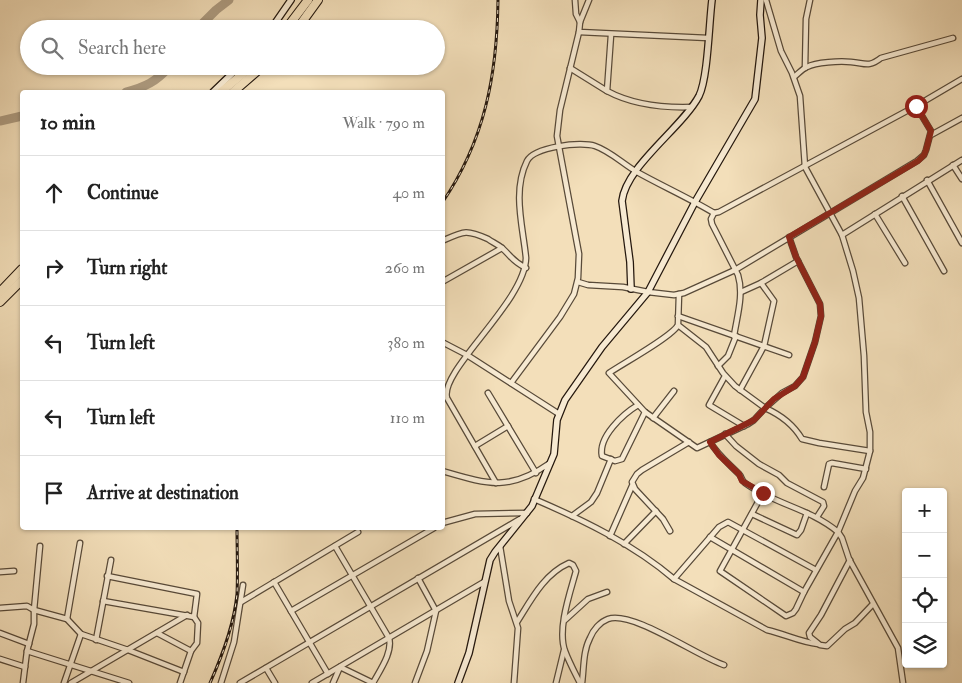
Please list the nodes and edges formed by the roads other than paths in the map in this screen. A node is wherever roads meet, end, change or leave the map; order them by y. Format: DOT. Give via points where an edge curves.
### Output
graph roads {
  1 [pos="291,0"];
  2 [pos="308,0"];
  3 [pos="318,0"];
  4 [pos="575,0"];
  5 [pos="589,0"];
  6 [pos="712,0"];
  7 [pos="761,0"];
  8 [pos="766,0"];
  9 [pos="810,0"];
  10 [pos="277,20"];
  11 [pos="293,20"];
  12 [pos="304,20"];
  13 [pos="580,22"];
  14 [pos="579,32"];
  15 [pos="611,35"];
  16 [pos="708,38"];
  17 [pos="953,38"];
  18 [pos="570,68"];
  19 [pos="805,68"];
  20 [pos="231,75"];
  21 [pos="242,75"];
  22 [pos="253,75"];
  23 [pos="794,77"];
  24 [pos="962,79"];
  25 [pos="215,90"];
  26 [pos="224,90"];
  27 [pos="235,90"];
  28 [pos="607,91"];
  29 [pos="692,106"];
  30 [pos="916,106"];
  31 [pos="962,118"];
  32 [pos="931,135"];
  33 [pos="559,148"];
  34 [pos="962,160"];
  35 [pos="954,165"];
  36 [pos="805,167"];
  37 [pos="636,171"];
  38 [pos="962,179"];
  39 [pos="927,180"];
  40 [pos="902,196"];
  41 [pos="695,202"];
  42 [pos="830,212"];
  43 [pos="714,213"];
  44 [pos="875,214"];
  45 [pos="842,235"];
  46 [pos="789,237"];
  47 [pos="445,240"];
  48 [pos="962,243"];
  49 [pos="502,248"];
  50 [pos="798,261"];
  51 [pos="905,263"];
  52 [pos="526,268"];
  53 [pos="735,270"];
  54 [pos="944,270"];
  55 [pos="20,271"];
  56 [pos="445,280"];
  57 [pos="20,282"];
  58 [pos="578,282"];
  59 [pos="762,283"];
  60 [pos="631,289"];
  61 [pos="0,292"];
  62 [pos="648,292"];
  63 [pos="740,292"];
  64 [pos="679,294"];
  65 [pos="0,302"];
  66 [pos="678,316"];
  67 [pos="678,325"];
  68 [pos="735,336"];
  69 [pos="445,344"];
  70 [pos="764,346"];
  71 [pos="467,355"];
  72 [pos="789,355"];
  73 [pos="718,366"];
  74 [pos="725,376"];
  75 [pos="510,383"];
  76 [pos="445,388"];
  77 [pos="674,390"];
  78 [pos="740,390"];
  79 [pos="445,393"];
  80 [pos="488,393"];
  81 [pos="638,405"];
  82 [pos="765,408"];
  83 [pos="645,412"];
  84 [pos="558,414"];
  85 [pos="653,418"];
  86 [pos="508,426"];
  87 [pos="744,426"];
  88 [pos="725,434"];
  89 [pos="689,442"];
  90 [pos="710,442"];
  91 [pos="474,446"];
  92 [pos="870,451"];
  93 [pos="611,459"];
  94 [pos="551,462"];
  95 [pos="866,469"];
  96 [pos="445,471"];
  97 [pos="536,473"];
  98 [pos="496,483"];
  99 [pos="632,486"];
  100 [pos="824,487"];
  101 [pos="763,493"];
  102 [pos="534,500"];
  103 [pos="656,511"];
  104 [pos="807,513"];
  105 [pos="526,514"];
  106 [pos="752,514"];
  107 [pos="572,516"];
  108 [pos="817,518"];
  109 [pos="445,522"];
  110 [pos="431,530"];
  111 [pos="743,530"];
  112 [pos="670,531"];
  113 [pos="358,532"];
  114 [pos="838,532"];
  115 [pos="610,536"];
  116 [pos="710,537"];
  117 [pos="80,543"];
  118 [pos="624,544"];
  119 [pos="40,546"];
  120 [pos="335,546"];
  121 [pos="500,546"];
  122 [pos="731,550"];
  123 [pos="111,560"];
  124 [pos="850,560"];
  125 [pos="816,570"];
  126 [pos="14,571"];
  127 [pos="0,572"];
  128 [pos="352,575"];
  129 [pos="107,576"];
  130 [pos="418,578"];
  131 [pos="674,579"];
  132 [pos="274,582"];
  133 [pos="484,582"];
  134 [pos="243,585"];
  135 [pos="607,592"];
  136 [pos="804,592"];
  137 [pos="103,601"];
  138 [pos="240,602"];
  139 [pos="873,604"];
  140 [pos="370,606"];
  141 [pos="0,608"];
  142 [pos="34,610"];
  143 [pos="291,611"];
  144 [pos="436,611"];
  145 [pos="187,615"];
  146 [pos="194,617"];
  147 [pos="67,619"];
  148 [pos="564,621"];
  149 [pos="517,622"];
  150 [pos="0,633"];
  151 [pos="157,633"];
  152 [pos="81,634"];
  153 [pos="389,638"];
  154 [pos="96,640"];
  155 [pos="310,642"];
  156 [pos="29,644"];
  157 [pos="818,644"];
  158 [pos="128,650"];
  159 [pos="564,650"];
  160 [pos="27,651"];
  161 [pos="191,651"];
  162 [pos="0,659"];
  163 [pos="70,664"];
  164 [pos="724,665"];
  165 [pos="25,667"];
  166 [pos="340,667"];
  167 [pos="266,668"];
  168 [pos="92,671"];
  169 [pos="184,672"];
  170 [pos="328,674"];
  171 [pos="123,682"];
  172 [pos="23,683"];
  173 [pos="64,683"];
  174 [pos="71,683"];
  175 [pos="129,683"];
  176 [pos="180,683"];
  177 [pos="221,683"];
  178 [pos="240,683"];
  179 [pos="275,683"];
  180 [pos="312,683"];
  181 [pos="333,683"];
  182 [pos="373,683"];
  183 [pos="415,683"];
  184 [pos="458,683"];
  185 [pos="514,683"];
  186 [pos="556,683"];
  187 [pos="581,683"];
  188 [pos="903,683"];
  1 -- 10 [label="street"];
  2 -- 11 [label="highway"];
  3 -- 12 [label="highway"];
  4 -- 13 [label="street"];
  5 -- 13 [label="street"];
  6 -- 16 [label="street"];
  7 -- 41 [label="street" via="762,38 756,99"];
  8 -- 23 [label="street"];
  9 -- 19 [label="street" via="806,19"];
  13 -- 14 [label="street"];
  14 -- 15 [label="street"];
  14 -- 18 [label="street"];
  15 -- 16 [label="street"];
  15 -- 28 [label="street"];
  16 -- 29 [label="street" via="700,94"];
  17 -- 19 [label="street" via="866,65 845,62"];
  18 -- 28 [label="street"];
  18 -- 33 [label="street" via="558,123"];
  19 -- 23 [label="street"];
  20 -- 25 [label="street"];
  21 -- 26 [label="highway"];
  22 -- 27 [label="highway"];
  23 -- 36 [label="street" via="800,96"];
  24 -- 30 [label="street"];
  28 -- 29 [label="street" via="627,101 653,106"];
  29 -- 37 [label="street"];
  30 -- 32 [label="street"];
  30 -- 36 [label="street"];
  31 -- 32 [label="street"];
  32 -- 42 [label="street" via="924,155 918,161"];
  33 -- 37 [label="street" via="593,145"];
  33 -- 52 [label="street" via="534,153 526,163 519,199"];
  33 -- 58 [label="street" via="579,254"];
  34 -- 35 [label="street"];
  35 -- 38 [label="street"];
  35 -- 39 [label="street"];
  36 -- 42 [label="street"];
  36 -- 43 [label="street"];
  37 -- 41 [label="street"];
  37 -- 60 [label="street" via="625,188 622,201"];
  39 -- 40 [label="street"];
  39 -- 48 [label="street"];
  40 -- 44 [label="street"];
  40 -- 54 [label="street"];
  41 -- 43 [label="street"];
  41 -- 62 [label="street"];
  42 -- 45 [label="street"];
  42 -- 46 [label="street"];
  43 -- 53 [label="street" via="712,224"];
  44 -- 45 [label="street"];
  44 -- 51 [label="street"];
  45 -- 92 [label="street" via="859,298"];
  46 -- 50 [label="street"];
  46 -- 53 [label="street"];
  47 -- 49 [label="street" via="474,232"];
  49 -- 52 [label="street" via="517,264"];
  49 -- 56 [label="street"];
  50 -- 59 [label="street"];
  50 -- 82 [label="street" via="820,304 821,316 803,377"];
  52 -- 71 [label="street" via="508,303"];
  53 -- 63 [label="street" via="741,283"];
  53 -- 64 [label="street"];
  55 -- 61 [label="highway"];
  57 -- 65 [label="highway"];
  58 -- 60 [label="street" via="588,286"];
  58 -- 75 [label="street" via="560,317"];
  59 -- 63 [label="street"];
  59 -- 70 [label="street" via="774,301"];
  60 -- 62 [label="street"];
  62 -- 64 [label="street"];
  62 -- 84 [label="street" via="602,347"];
  63 -- 68 [label="street"];
  64 -- 66 [label="street"];
  66 -- 67 [label="street"];
  66 -- 68 [label="street"];
  67 -- 73 [label="street" via="706,347"];
  67 -- 81 [label="street" via="666,338 609,373"];
  68 -- 70 [label="street"];
  68 -- 73 [label="street" via="728,356"];
  69 -- 71 [label="street"];
  70 -- 72 [label="street"];
  70 -- 78 [label="street"];
  71 -- 75 [label="street"];
  71 -- 76 [label="street"];
  73 -- 74 [label="street"];
  74 -- 78 [label="street"];
  74 -- 87 [label="street" via="709,405"];
  75 -- 84 [label="street"];
  77 -- 85 [label="street"];
  78 -- 82 [label="street"];
  79 -- 91 [label="street"];
  80 -- 86 [label="street"];
  81 -- 83 [label="street"];
  81 -- 93 [label="street" via="611,427 601,454"];
  82 -- 87 [label="street"];
  82 -- 92 [label="street" via="788,421 802,439"];
  83 -- 85 [label="street"];
  83 -- 93 [label="street" via="622,459"];
  84 -- 94 [label="street"];
  85 -- 89 [label="street"];
  86 -- 91 [label="street"];
  86 -- 97 [label="street"];
  87 -- 88 [label="street"];
  88 -- 90 [label="street"];
  88 -- 108 [label="street" via="759,464 823,502"];
  89 -- 90 [label="street" via="697,448"];
  89 -- 99 [label="street" via="642,470 633,479"];
  90 -- 101 [label="street" via="742,481"];
  91 -- 98 [label="street"];
  92 -- 95 [label="street"];
  93 -- 107 [label="street" via="591,502"];
  94 -- 97 [label="street"];
  94 -- 102 [label="street"];
  95 -- 100 [label="street" via="829,464"];
  95 -- 114 [label="street"];
  96 -- 98 [label="street" via="471,480"];
  97 -- 98 [label="street" via="519,480"];
  99 -- 103 [label="street"];
  99 -- 115 [label="street"];
  101 -- 104 [label="street"];
  101 -- 106 [label="street"];
  102 -- 105 [label="street"];
  102 -- 107 [label="street"];
  103 -- 112 [label="street"];
  103 -- 118 [label="street"];
  104 -- 106 [label="street" via="797,535"];
  104 -- 108 [label="street"];
  105 -- 109 [label="street" via="475,514"];
  105 -- 121 [label="street"];
  105 -- 130 [label="street"];
  106 -- 111 [label="street"];
  107 -- 115 [label="street"];
  108 -- 114 [label="street"];
  110 -- 128 [label="street"];
  111 -- 116 [label="street" via="728,522"];
  111 -- 122 [label="street"];
  111 -- 125 [label="street"];
  113 -- 120 [label="street"];
  114 -- 124 [label="street"];
  114 -- 125 [label="street"];
  115 -- 118 [label="street"];
  116 -- 122 [label="street"];
  116 -- 131 [label="street"];
  117 -- 147 [label="street"];
  118 -- 131 [label="street"];
  119 -- 142 [label="street"];
  120 -- 128 [label="street"];
  120 -- 132 [label="street"];
  121 -- 133 [label="street" via="490,560"];
  121 -- 149 [label="street" via="509,601"];
  122 -- 136 [label="street"];
  122 -- 136 [label="street" via="720,572 780,613 786,616 793,613"];
  123 -- 129 [label="street"];
  124 -- 139 [label="street"];
  124 -- 157 [label="street" via="810,633"];
  125 -- 136 [label="street"];
  126 -- 127 [label="street"];
  128 -- 140 [label="street"];
  128 -- 143 [label="street"];
  129 -- 137 [label="street"];
  129 -- 146 [label="street" via="197,594"];
  130 -- 140 [label="street"];
  130 -- 144 [label="street"];
  131 -- 157 [label="street" via="767,630"];
  132 -- 138 [label="street"];
  132 -- 143 [label="street"];
  133 -- 144 [label="street"];
  133 -- 184 [label="street" via="469,653"];
  134 -- 138 [label="street"];
  135 -- 148 [label="street" via="588,599"];
  137 -- 145 [label="street"];
  137 -- 154 [label="street"];
  138 -- 177 [label="street" via="234,642"];
  139 -- 157 [label="street" via="827,646"];
  139 -- 188 [label="street" via="898,648"];
  140 -- 153 [label="street"];
  140 -- 155 [label="street"];
  141 -- 142 [label="street" via="27,606"];
  142 -- 147 [label="street"];
  142 -- 156 [label="street"];
  143 -- 155 [label="street"];
  144 -- 153 [label="street"];
  144 -- 183 [label="street" via="427,651"];
  145 -- 146 [label="street"];
  145 -- 151 [label="street"];
  146 -- 161 [label="street" via="198,620 198,636"];
  147 -- 152 [label="street"];
  148 -- 149 [label="street" via="576,571 569,563 546,579"];
  148 -- 159 [label="street"];
  149 -- 185 [label="street"];
  150 -- 156 [label="street"];
  151 -- 158 [label="street"];
  151 -- 161 [label="street"];
  152 -- 154 [label="street"];
  152 -- 163 [label="street"];
  153 -- 166 [label="street"];
  153 -- 182 [label="street" via="388,653"];
  154 -- 158 [label="street"];
  155 -- 167 [label="street"];
  155 -- 170 [label="street"];
  156 -- 160 [label="street"];
  158 -- 168 [label="street"];
  158 -- 169 [label="street"];
  159 -- 186 [label="street"];
  159 -- 187 [label="street"];
  160 -- 163 [label="street"];
  160 -- 165 [label="street"];
  161 -- 169 [label="street"];
  162 -- 165 [label="street"];
  163 -- 168 [label="street"];
  163 -- 173 [label="street"];
  164 -- 187 [label="street" via="636,622 612,618 599,624 590,637"];
  165 -- 172 [label="street"];
  166 -- 170 [label="street"];
  166 -- 181 [label="street"];
  166 -- 182 [label="street"];
  167 -- 178 [label="street"];
  167 -- 179 [label="street"];
  168 -- 171 [label="street"];
  168 -- 174 [label="street"];
  169 -- 176 [label="street"];
  170 -- 180 [label="street"];
  171 -- 175 [label="street"];
}
